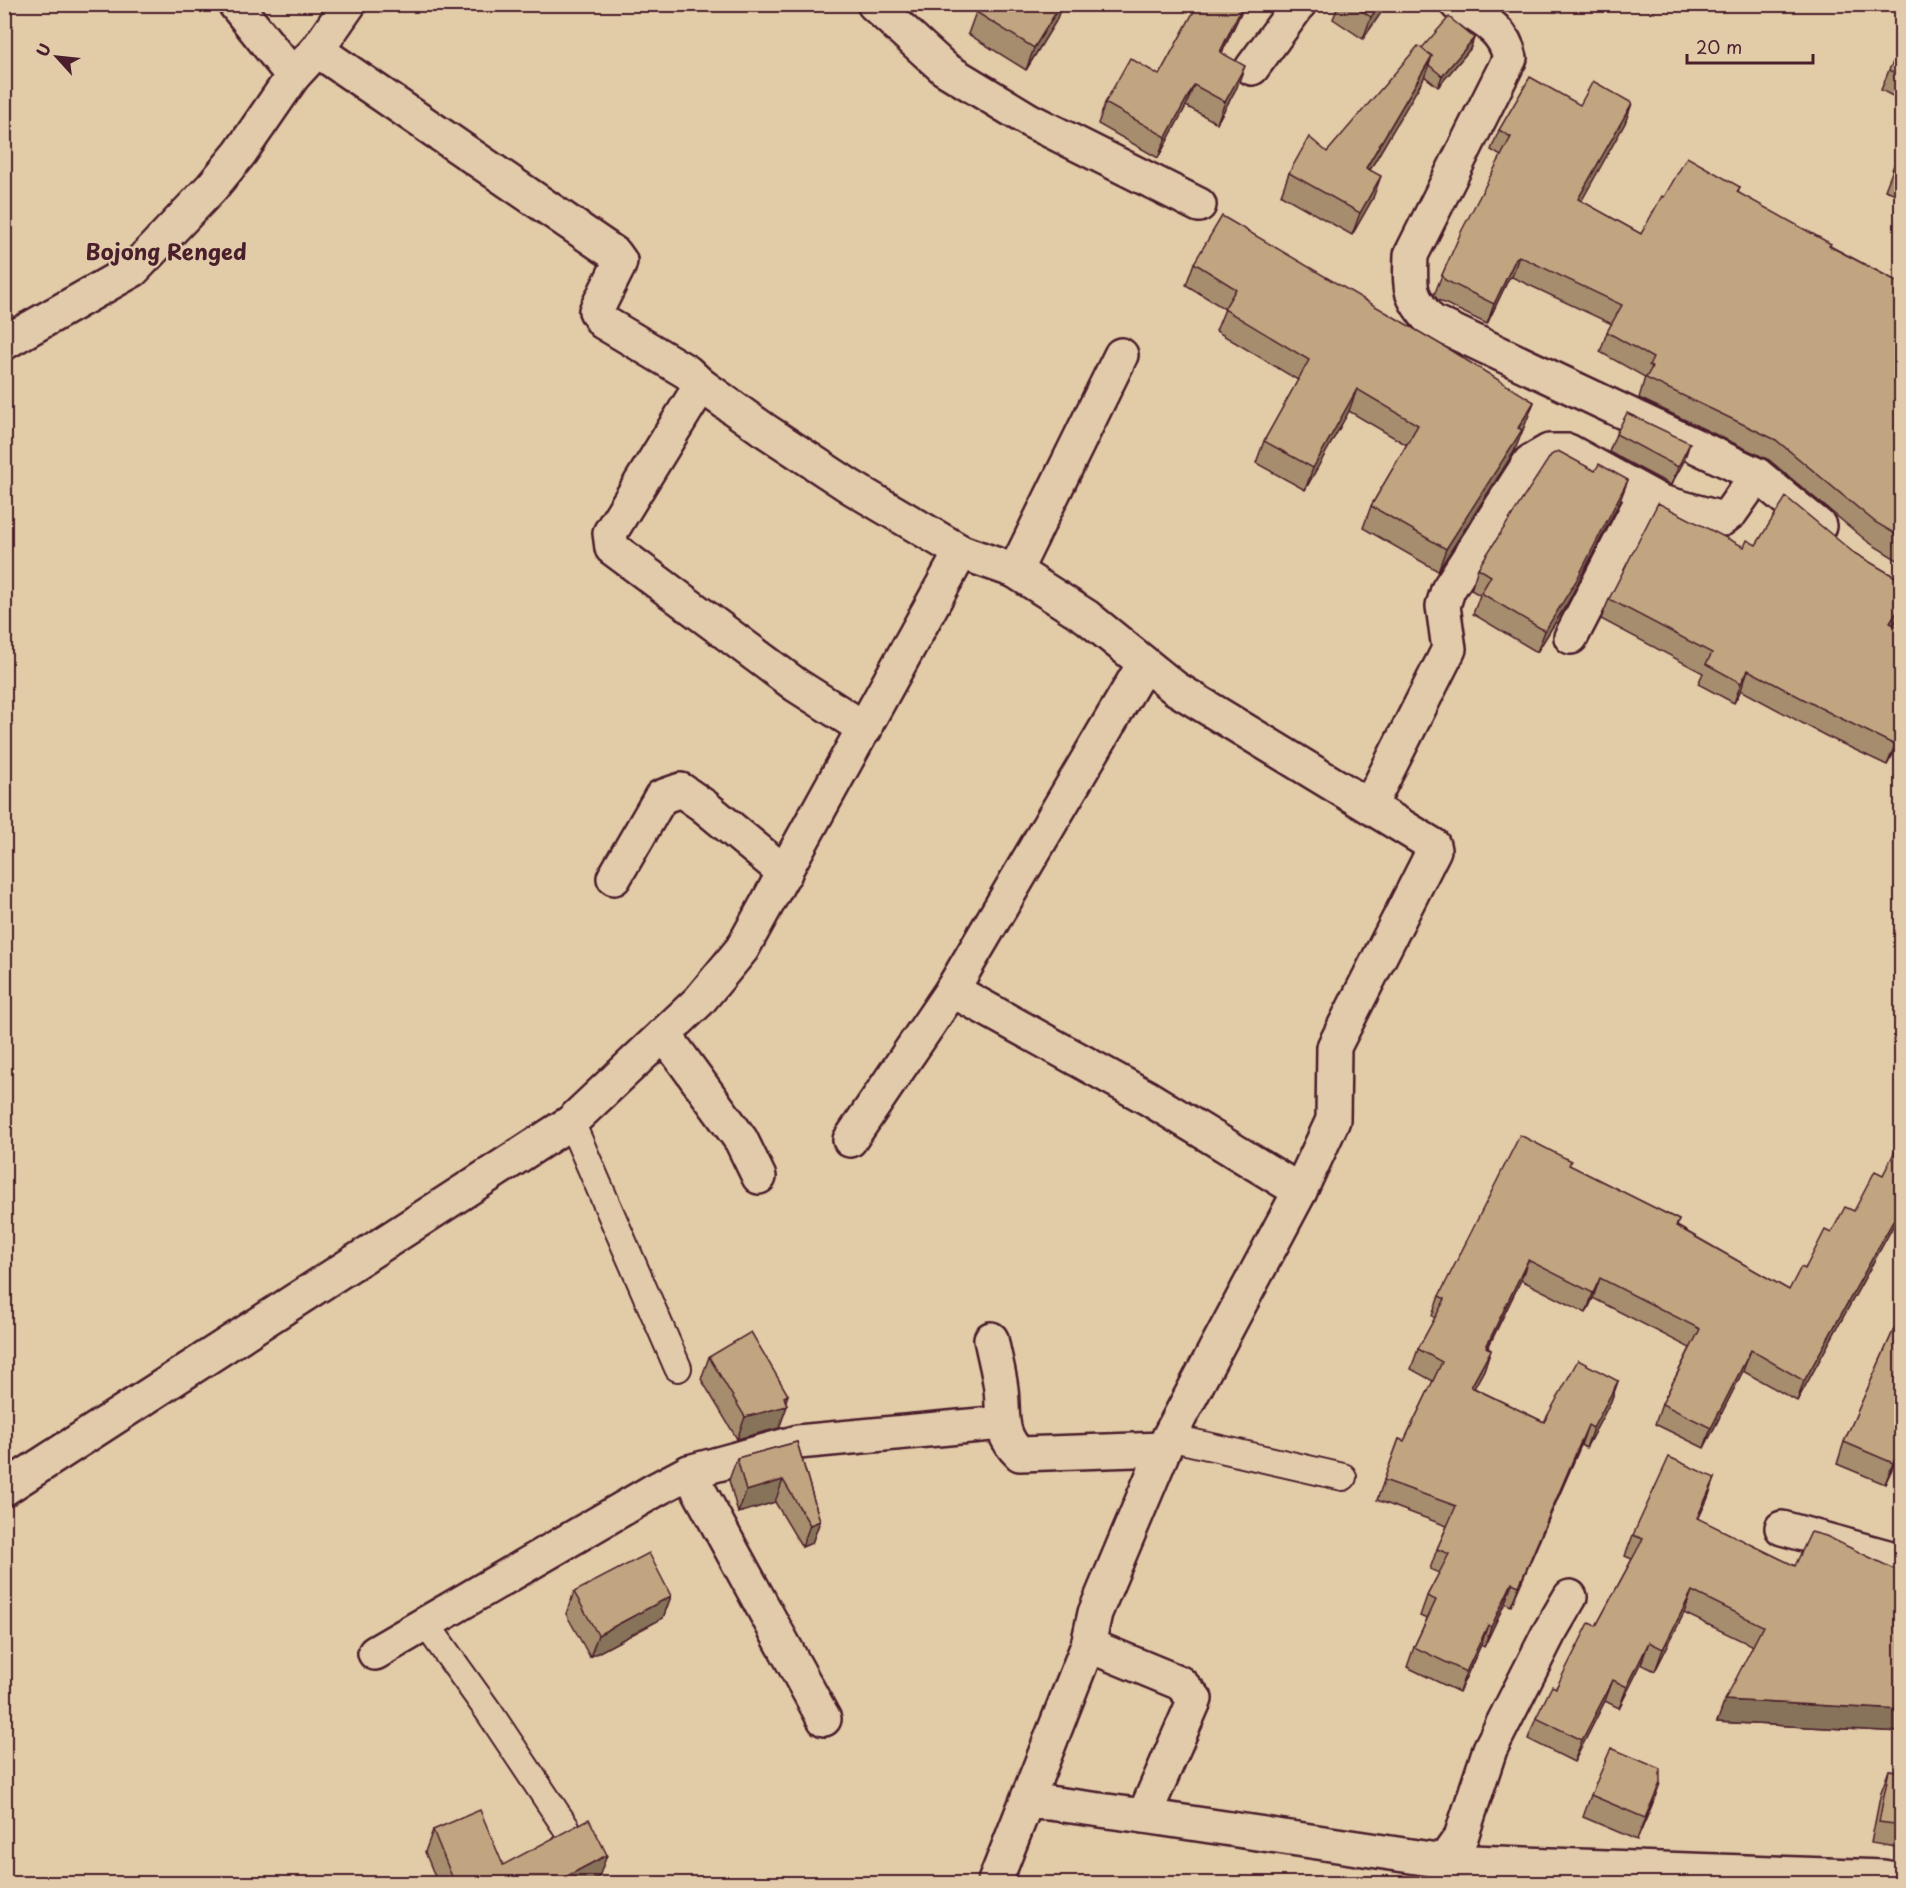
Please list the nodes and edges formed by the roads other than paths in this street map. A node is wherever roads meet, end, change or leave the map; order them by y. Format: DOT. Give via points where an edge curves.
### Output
graph roads {
  1 [pos="235,4"];
  2 [pos="349,4"];
  3 [pos="874,4"];
  4 [pos="1299,4"];
  5 [pos="1457,4"];
  6 [pos="317,50"];
  7 [pos="1252,68"];
  8 [pos="293,76"];
  9 [pos="1199,205"];
  10 [pos="4,343"];
  11 [pos="1121,355"];
  12 [pos="701,385"];
  13 [pos="1757,476"];
  14 [pos="1645,495"];
  15 [pos="1839,543"];
  16 [pos="961,552"];
  17 [pos="1016,571"];
  18 [pos="1571,637"];
  19 [pos="1144,664"];
  20 [pos="865,729"];
  21 [pos="1370,805"];
  22 [pos="784,873"];
  23 [pos="614,878"];
  24 [pos="952,990"];
  25 [pos="663,1034"];
  26 [pos="571,1122"];
  27 [pos="850,1140"];
  28 [pos="759,1177"];
  29 [pos="1300,1191"];
  30 [pos="991,1339"];
  31 [pos="678,1368"];
  32 [pos="1002,1423"];
  33 [pos="1167,1443"];
  34 [pos="688,1472"];
  35 [pos="1343,1477"];
  36 [pos="4,1489"];
  37 [pos="1782,1528"];
  38 [pos="1902,1561"];
  39 [pos="1570,1597"];
  40 [pos="426,1624"];
  41 [pos="1088,1645"];
  42 [pos="375,1653"];
  43 [pos="824,1719"];
  44 [pos="1027,1802"];
  45 [pos="1144,1816"];
  46 [pos="567,1829"];
  47 [pos="1444,1861"];
  48 [pos="1902,1880"];
  49 [pos="994,1884"];
  1 -- 8 [label="street"];
  2 -- 6 [label="street"];
  3 -- 9 [label="street" via="945,69 1029,120"];
  4 -- 7 [label="street"];
  5 -- 13 [label="street" via="1501,34 1510,58 1411,255 1410,288 1415,303 1431,321"];
  6 -- 8 [label="street"];
  6 -- 12 [label="street" via="615,254 620,261 598,304 598,317 687,372"];
  8 -- 10 [label="street" via="212,187 133,270"];
  11 -- 17 [label="street"];
  12 -- 16 [label="street" via="851,487"];
  12 -- 20 [label="street" via="610,533 612,548 796,685"];
  13 -- 14 [label="street" via="1722,519"];
  13 -- 15 [label="street"];
  14 -- 18 [label="street"];
  14 -- 21 [label="street" via="1568,451 1550,451 1530,462 1448,590 1443,606 1449,650"];
  16 -- 17 [label="street"];
  16 -- 20 [label="street"];
  17 -- 19 [label="street" via="1087,617"];
  19 -- 21 [label="street" via="1175,688"];
  19 -- 24 [label="street"];
  20 -- 22 [label="street"];
  21 -- 29 [label="street" via="1430,842 1434,850 1334,1047 1333,1120"];
  22 -- 23 [label="street" via="681,790 661,797"];
  22 -- 25 [label="street" via="742,949 699,1000"];
  24 -- 27 [label="street"];
  24 -- 29 [label="street" via="1148,1098"];
  25 -- 26 [label="street"];
  25 -- 28 [label="street" via="741,1140"];
  26 -- 31 [label="lane"];
  26 -- 36 [label="street"];
  29 -- 33 [label="street"];
  30 -- 32 [label="street"];
  32 -- 33 [label="street" via="1011,1446 1020,1454"];
  32 -- 34 [label="street" via="798,1442"];
  33 -- 35 [label="lane"];
  33 -- 41 [label="street" via="1095,1613"];
  34 -- 40 [label="street"];
  34 -- 43 [label="street"];
  37 -- 38 [label="street"];
  39 -- 47 [label="street" via="1490,1749 1461,1837"];
  40 -- 42 [label="street"];
  40 -- 46 [label="lane"];
  41 -- 44 [label="street"];
  41 -- 45 [label="street" via="1180,1683 1195,1699"];
  44 -- 45 [label="street"];
  44 -- 49 [label="street"];
  45 -- 47 [label="street"];
  47 -- 48 [label="street"];
}
